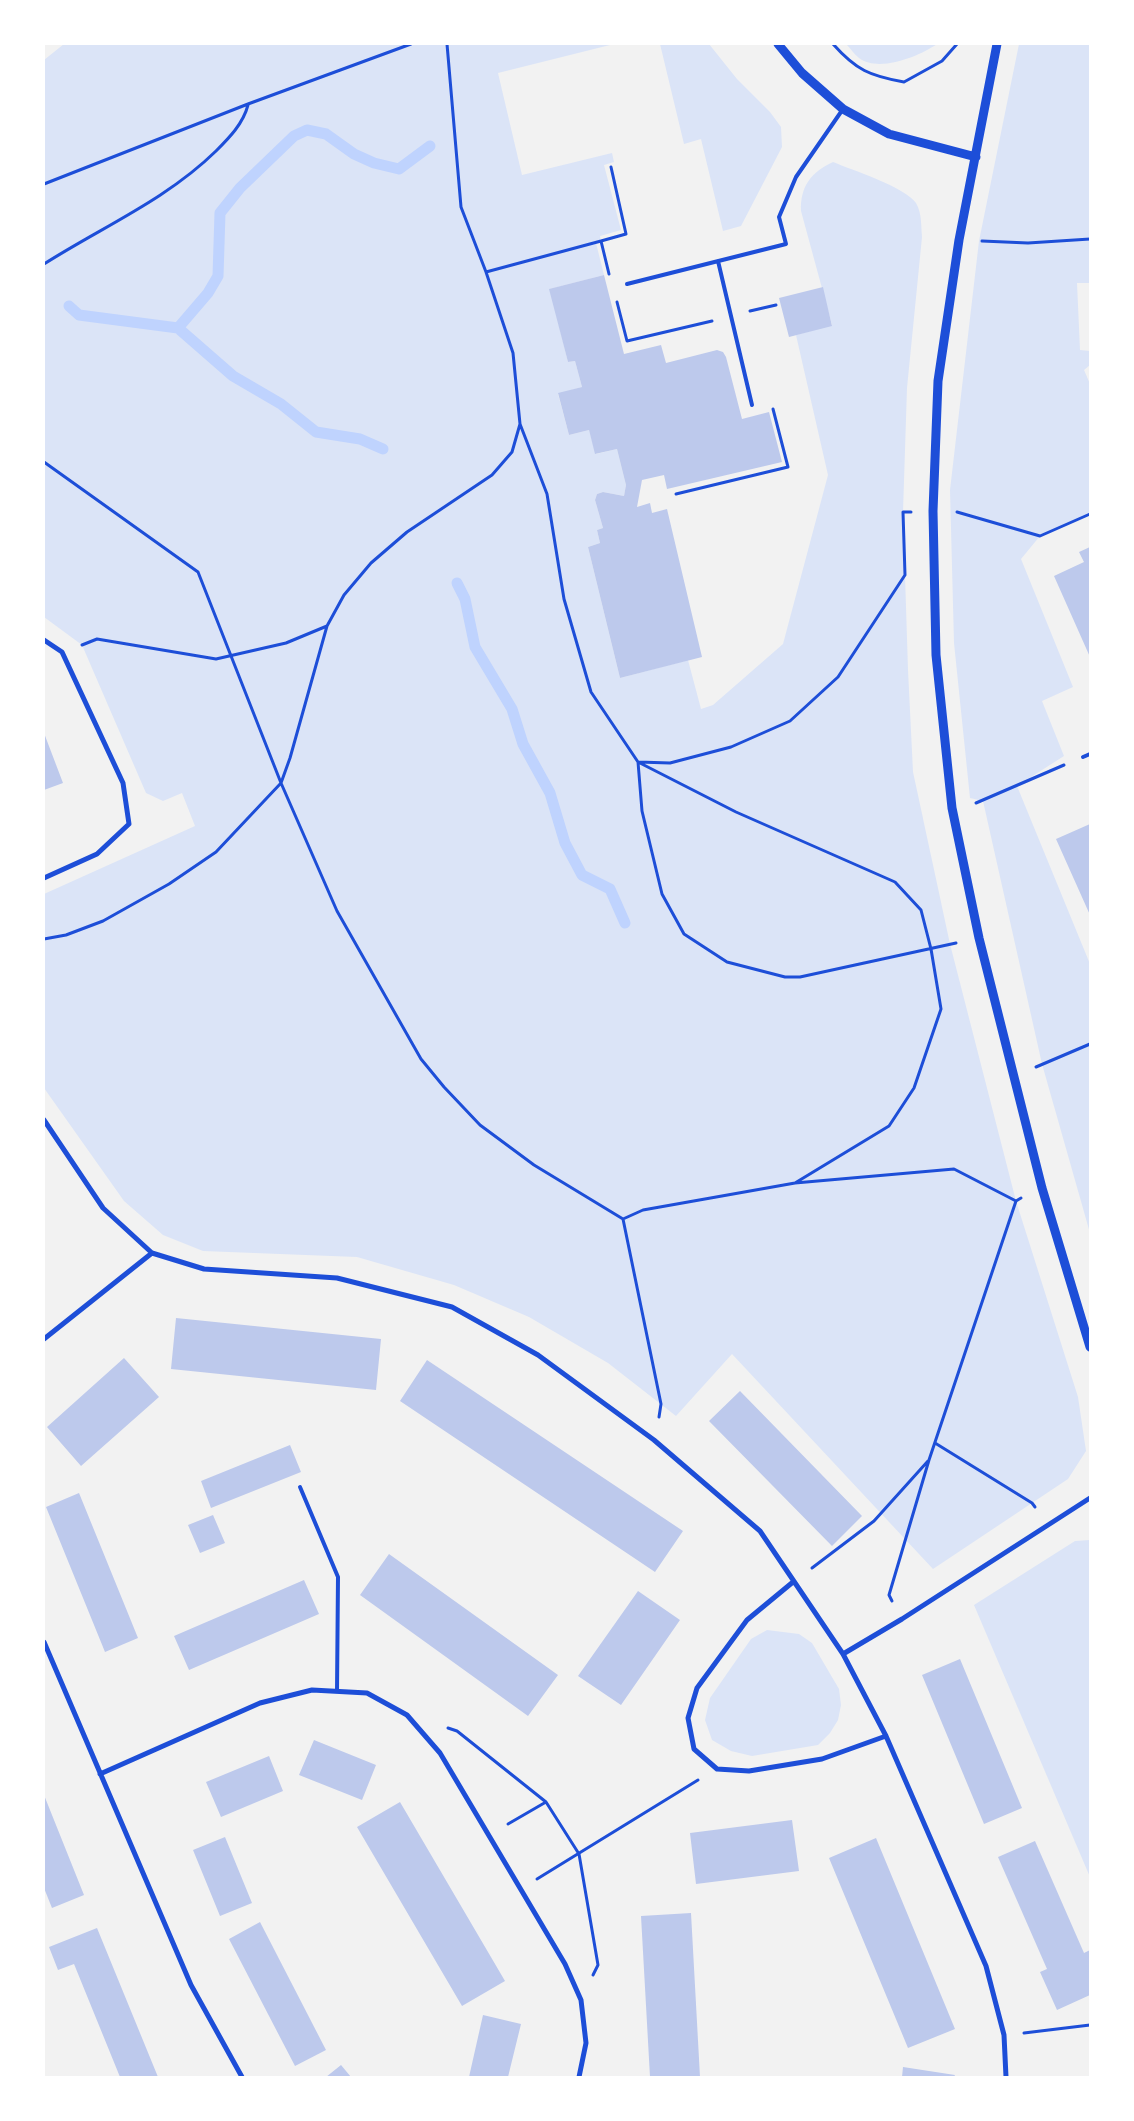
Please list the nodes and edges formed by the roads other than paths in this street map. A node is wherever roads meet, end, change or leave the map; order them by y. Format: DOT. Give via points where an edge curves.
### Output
graph roads {
  1 [pos="778,44"];
  2 [pos="997,44"];
  3 [pos="843,109"];
  4 [pos="976,156"];
  5 [pos="718,261"];
  6 [pos="627,284"];
  7 [pos="752,405"];
  8 [pos="44,640"];
  9 [pos="1090,754"];
  10 [pos="1083,757"];
  11 [pos="44,878"];
  12 [pos="44,1120"];
  13 [pos="152,1253"];
  14 [pos="44,1339"];
  15 [pos="1090,1347"];
  16 [pos="300,1487"];
  17 [pos="1090,1498"];
  18 [pos="793,1582"];
  19 [pos="44,1642"];
  20 [pos="843,1654"];
  21 [pos="337,1691"];
  22 [pos="886,1736"];
  23 [pos="100,1774"];
  24 [pos="242,2077"];
  25 [pos="579,2077"];
  26 [pos="1006,2077"];
  1 -- 3 [label="street" via="802,73"];
  2 -- 4 [label="street"];
  3 -- 4 [label="street" via="889,134"];
  3 -- 5 [label="lane" via="796,176 779,217 786,244"];
  4 -- 15 [label="street" via="958,240 938,381 932,511 936,655 952,808 979,938 1042,1188"];
  5 -- 6 [label="lane"];
  5 -- 7 [label="lane"];
  8 -- 11 [label="street" via="62,652 122,783 128,824 97,854"];
  9 -- 10 [label="lane"];
  12 -- 13 [label="street" via="103,1208"];
  13 -- 14 [label="street"];
  13 -- 18 [label="street" via="204,1269 337,1278 452,1307 538,1356 654,1440 760,1531"];
  16 -- 21 [label="lane" via="338,1577"];
  17 -- 20 [label="street"];
  18 -- 20 [label="street"];
  18 -- 22 [label="street" via="747,1620 697,1688 688,1718 694,1749 717,1769 749,1771 822,1759"];
  19 -- 23 [label="street"];
  20 -- 22 [label="street"];
  21 -- 23 [label="street" via="312,1690 260,1703"];
  21 -- 25 [label="street" via="366,1693 407,1715 440,1753 565,1964 581,2000 586,2043"];
  22 -- 26 [label="street" via="986,1966 1004,2035"];
  23 -- 24 [label="street" via="191,1985"];
}
